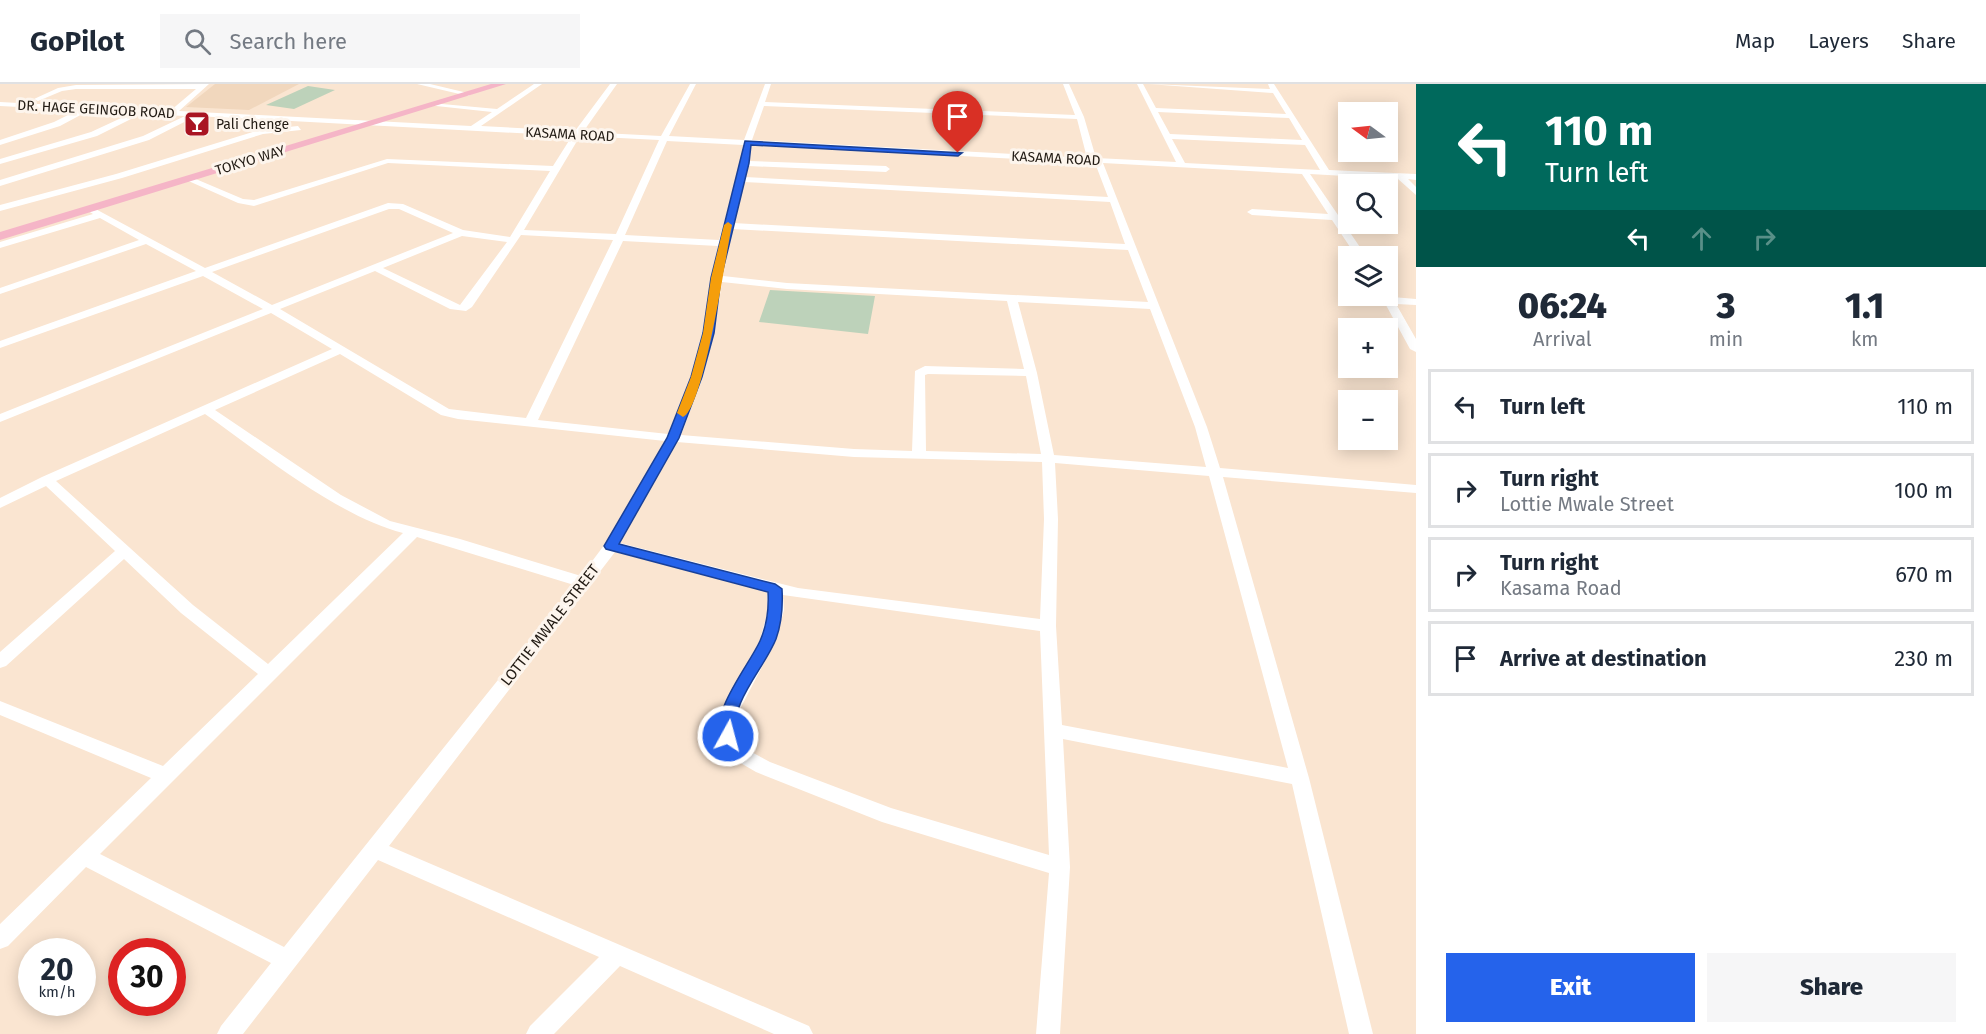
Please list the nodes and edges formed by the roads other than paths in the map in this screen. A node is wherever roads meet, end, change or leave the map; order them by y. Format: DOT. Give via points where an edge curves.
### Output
graph roads {
  1 [pos="420,84"];
  2 [pos="501,84"];
  3 [pos="538,84"];
  4 [pos="614,84"];
  5 [pos="693,84"];
  6 [pos="768,84"];
  7 [pos="1066,84"];
  8 [pos="1140,84"];
  9 [pos="1151,84"];
  10 [pos="205,85"];
  11 [pos="1273,87"];
  12 [pos="468,94"];
  13 [pos="0,98"];
  14 [pos="38,99"];
  15 [pos="62,100"];
  16 [pos="0,104"];
  17 [pos="761,104"];
  18 [pos="784,104"];
  19 [pos="431,105"];
  20 [pos="25,106"];
  21 [pos="181,106"];
  22 [pos="50,107"];
  23 [pos="87,109"];
  24 [pos="1155,110"];
  25 [pos="142,111"];
  26 [pos="500,111"];
  27 [pos="8,113"];
  28 [pos="172,113"];
  29 [pos="195,114"];
  30 [pos="1290,116"];
  31 [pos="1080,117"];
  32 [pos="755,120"];
  33 [pos="324,121"];
  34 [pos="394,121"];
  35 [pos="353,126"];
  36 [pos="472,129"];
  37 [pos="578,134"];
  38 [pos="1169,136"];
  39 [pos="664,138"];
  40 [pos="0,143"];
  41 [pos="747,143"];
  42 [pos="1307,143"];
  43 [pos="882,149"];
  44 [pos="1095,160"];
  45 [pos="0,162"];
  46 [pos="745,163"];
  47 [pos="1182,165"];
  48 [pos="557,169"];
  49 [pos="886,169"];
  50 [pos="1304,171"];
  51 [pos="1326,172"];
  52 [pos="1400,176"];
  53 [pos="1416,177"];
  54 [pos="188,179"];
  55 [pos="739,179"];
  56 [pos="0,183"];
  57 [pos="883,188"];
  58 [pos="1416,192"];
  59 [pos="1115,200"];
  60 [pos="0,208"];
  61 [pos="90,209"];
  62 [pos="1252,212"];
  63 [pos="101,215"];
  64 [pos="1336,217"];
  65 [pos="728,226"];
  66 [pos="461,233"];
  67 [pos="0,236"];
  68 [pos="515,236"];
  69 [pos="619,238"];
  70 [pos="148,240"];
  71 [pos="723,243"];
  72 [pos="0,245"];
  73 [pos="1355,246"];
  74 [pos="1133,247"];
  75 [pos="374,267"];
  76 [pos="203,272"];
  77 [pos="716,278"];
  78 [pos="0,291"];
  79 [pos="1011,297"];
  80 [pos="1398,299"];
  81 [pos="1416,302"];
  82 [pos="1155,306"];
  83 [pos="1392,306"];
  84 [pos="270,308"];
  85 [pos="0,345"];
  86 [pos="1416,349"];
  87 [pos="339,350"];
  88 [pos="1031,373"];
  89 [pos="204,409"];
  90 [pos="0,418"];
  91 [pos="530,423"];
  92 [pos="673,438"];
  93 [pos="919,456"];
  94 [pos="1048,458"];
  95 [pos="1215,474"];
  96 [pos="47,480"];
  97 [pos="1416,489"];
  98 [pos="0,504"];
  99 [pos="412,532"];
  100 [pos="610,546"];
  101 [pos="125,550"];
  102 [pos="584,583"];
  103 [pos="775,589"];
  104 [pos="1048,626"];
  105 [pos="0,662"];
  106 [pos="270,675"];
  107 [pos="0,708"];
  108 [pos="1052,730"];
  109 [pos="166,776"];
  110 [pos="1300,778"];
  111 [pos="375,849"];
  112 [pos="84,856"];
  113 [pos="1060,867"];
  114 [pos="0,939"];
  115 [pos="618,953"];
  116 [pos="288,960"];
  117 [pos="229,1034"];
  118 [pos="538,1034"];
  119 [pos="801,1034"];
  120 [pos="1048,1034"];
  121 [pos="1361,1034"];
  1 -- 12 [label="street"];
  2 -- 12 [label="main road, TOKYO WAY"];
  3 -- 26 [label="street"];
  4 -- 37 [label="street"];
  5 -- 39 [label="street"];
  6 -- 17 [label="street, LOTTIE MWALE STREET"];
  7 -- 31 [label="street"];
  8 -- 24 [label="street"];
  9 -- 11 [label="street"];
  10 -- 14 [label="street" via="76,87"];
  10 -- 21 [label="street"];
  11 -- 30 [label="street"];
  12 -- 19 [label="main road, TOKYO WAY"];
  13 -- 14 [label="street"];
  14 -- 15 [label="street"];
  15 -- 21 [label="street"];
  15 -- 22 [label="street"];
  16 -- 20 [label="street, DR. HAGE GEINGOB ROAD"];
  17 -- 18 [label="street"];
  17 -- 32 [label="street, LOTTIE MWALE STREET"];
  18 -- 31 [label="street"];
  18 -- 32 [label="street"];
  19 -- 26 [label="street"];
  19 -- 34 [label="main road, TOKYO WAY"];
  20 -- 22 [label="street, DR. HAGE GEINGOB ROAD"];
  20 -- 27 [label="street"];
  21 -- 28 [label="street"];
  22 -- 23 [label="street, DR. HAGE GEINGOB ROAD"];
  23 -- 25 [label="street, DR. HAGE GEINGOB ROAD"];
  23 -- 40 [label="street" via="57,124"];
  24 -- 30 [label="street"];
  24 -- 38 [label="street"];
  25 -- 28 [label="street, DR. HAGE GEINGOB ROAD"];
  25 -- 45 [label="street" via="94,134"];
  26 -- 36 [label="street"];
  28 -- 29 [label="street, DR. HAGE GEINGOB ROAD"];
  29 -- 33 [label="street, DR. HAGE GEINGOB ROAD"];
  29 -- 56 [label="street" via="146,138"];
  30 -- 42 [label="street"];
  31 -- 44 [label="street"];
  32 -- 41 [label="street, LOTTIE MWALE STREET"];
  33 -- 35 [label="street, DR. HAGE GEINGOB ROAD"];
  33 -- 60 [label="street" via="262,132"];
  34 -- 35 [label="main road, TOKYO WAY"];
  34 -- 36 [label="street, KASAMA ROAD"];
  35 -- 54 [label="main road, TOKYO WAY"];
  36 -- 37 [label="street, KASAMA ROAD"];
  37 -- 39 [label="street, KASAMA ROAD"];
  37 -- 48 [label="street"];
  38 -- 42 [label="street"];
  38 -- 47 [label="street"];
  39 -- 41 [label="street, KASAMA ROAD"];
  39 -- 69 [label="street"];
  41 -- 43 [label="street, KASAMA ROAD"];
  41 -- 46 [label="street, LOTTIE MWALE STREET"];
  42 -- 51 [label="street"];
  43 -- 44 [label="street, KASAMA ROAD"];
  43 -- 49 [label="street"];
  44 -- 47 [label="street, KASAMA ROAD"];
  44 -- 59 [label="street"];
  46 -- 49 [label="street"];
  46 -- 55 [label="street, LOTTIE MWALE STREET"];
  47 -- 50 [label="street, KASAMA ROAD"];
  48 -- 54 [label="street" via="387,161 254,203"];
  48 -- 68 [label="street"];
  49 -- 57 [label="street"];
  50 -- 51 [label="street, KASAMA ROAD"];
  50 -- 64 [label="street"];
  51 -- 52 [label="street, KASAMA ROAD"];
  52 -- 53 [label="street, KASAMA ROAD"];
  52 -- 58 [label="street"];
  54 -- 61 [label="main road, TOKYO WAY"];
  55 -- 57 [label="street"];
  55 -- 65 [label="street, LOTTIE MWALE STREET"];
  57 -- 59 [label="street"];
  59 -- 74 [label="street"];
  61 -- 63 [label="street"];
  61 -- 67 [label="main road, TOKYO WAY"];
  62 -- 64 [label="street"];
  63 -- 70 [label="street"];
  63 -- 72 [label="street"];
  64 -- 73 [label="street"];
  65 -- 71 [label="street, LOTTIE MWALE STREET"];
  65 -- 74 [label="street"];
  66 -- 68 [label="street"];
  66 -- 75 [label="street"];
  66 -- 76 [label="street" via="400,206 388,206"];
  68 -- 69 [label="street"];
  68 -- 75 [label="street" via="462,309"];
  69 -- 71 [label="street"];
  69 -- 91 [label="street"];
  70 -- 76 [label="street"];
  70 -- 78 [label="street"];
  71 -- 77 [label="street, LOTTIE MWALE STREET"];
  74 -- 82 [label="street"];
  75 -- 84 [label="street"];
  76 -- 84 [label="street"];
  76 -- 85 [label="street"];
  77 -- 79 [label="street" via="787,286"];
  77 -- 92 [label="street, LOTTIE MWALE STREET" via="697,377"];
  79 -- 82 [label="street"];
  79 -- 88 [label="street"];
  80 -- 81 [label="street"];
  82 -- 95 [label="street"];
  83 -- 86 [label="street"];
  84 -- 87 [label="street"];
  84 -- 90 [label="street"];
  87 -- 89 [label="street"];
  87 -- 91 [label="street" via="445,412"];
  88 -- 93 [label="street" via="925,370 919,374"];
  88 -- 94 [label="street"];
  89 -- 96 [label="street"];
  89 -- 99 [label="street" via="336,498 385,524"];
  91 -- 92 [label="street"];
  92 -- 93 [label="street"];
  92 -- 100 [label="street, LOTTIE MWALE STREET"];
  93 -- 94 [label="street"];
  94 -- 95 [label="street"];
  94 -- 104 [label="street"];
  95 -- 97 [label="street"];
  95 -- 110 [label="street"];
  96 -- 98 [label="street"];
  96 -- 101 [label="street"];
  99 -- 102 [label="street"];
  99 -- 106 [label="street"];
  100 -- 102 [label="street, LOTTIE MWALE STREET"];
  100 -- 103 [label="street"];
  101 -- 105 [label="street"];
  101 -- 106 [label="street" via="187,609"];
  102 -- 111 [label="street, LOTTIE MWALE STREET"];
  103 -- 104 [label="street"];
  103 -- 113 [label="street" via="776,610 768,640 726,725 738,753 763,767 889,816"];
  104 -- 108 [label="street"];
  106 -- 109 [label="street"];
  107 -- 109 [label="street"];
  108 -- 110 [label="street"];
  108 -- 113 [label="street"];
  109 -- 112 [label="street"];
  110 -- 121 [label="street"];
  111 -- 115 [label="street"];
  111 -- 116 [label="street, LOTTIE MWALE STREET"];
  112 -- 114 [label="street"];
  112 -- 116 [label="street"];
  113 -- 120 [label="street"];
  115 -- 118 [label="street"];
  115 -- 119 [label="street"];
  116 -- 117 [label="street, LOTTIE MWALE STREET"];
}
